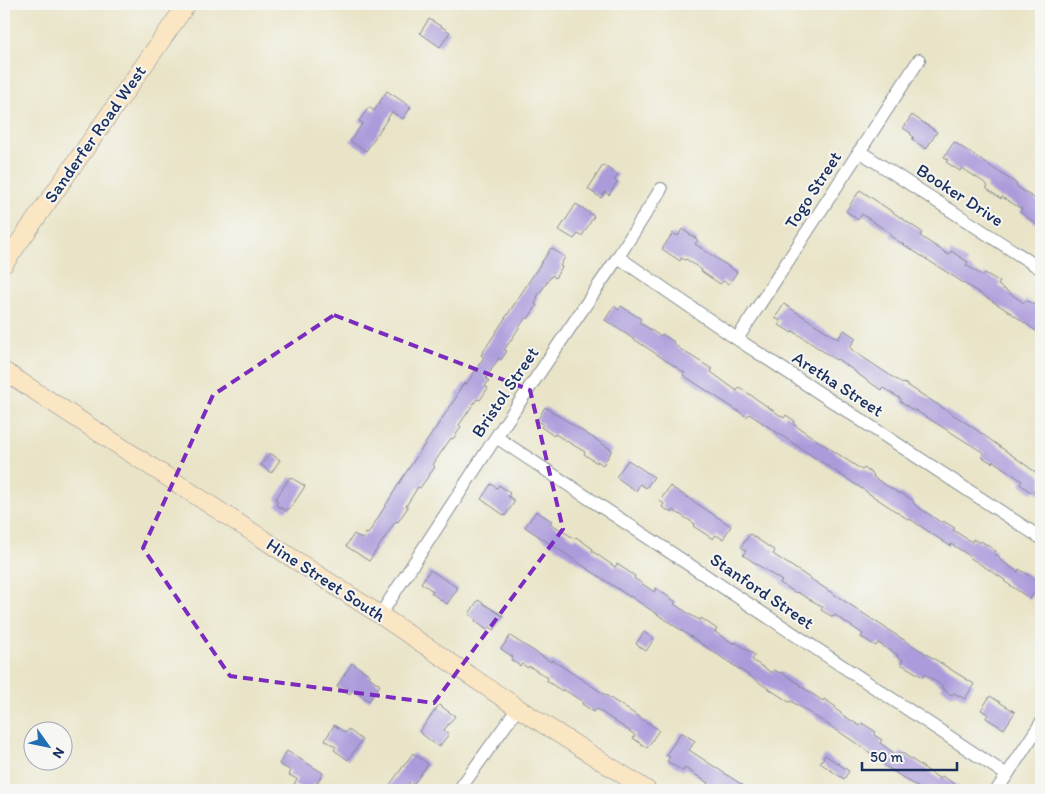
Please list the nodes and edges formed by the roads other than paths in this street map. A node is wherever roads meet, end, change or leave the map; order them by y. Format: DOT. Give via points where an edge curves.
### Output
graph roads {
  1 [pos="188,4"];
  2 [pos="919,60"];
  3 [pos="859,151"];
  4 [pos="661,189"];
  5 [pos="618,257"];
  6 [pos="4,264"];
  7 [pos="1041,269"];
  8 [pos="737,339"];
  9 [pos="4,371"];
  10 [pos="496,437"];
  11 [pos="1041,538"];
  12 [pos="380,615"];
  13 [pos="518,708"];
  14 [pos="1041,723"];
  15 [pos="1007,775"];
  16 [pos="459,790"];
  17 [pos="647,790"];
  18 [pos="997,790"];
  1 -- 6 [label="street, Sanderfer Road West"];
  2 -- 3 [label="street, Togo Street"];
  3 -- 7 [label="street, Booker Drive"];
  3 -- 8 [label="street, Togo Street"];
  4 -- 5 [label="street, Bristol Street"];
  5 -- 8 [label="street, Aretha Street"];
  5 -- 10 [label="street, Bristol Street"];
  8 -- 11 [label="street, Aretha Street"];
  9 -- 12 [label="street, Hine Street South"];
  10 -- 12 [label="street, Bristol Street"];
  10 -- 15 [label="street, Stanford Street"];
  12 -- 13 [label="street, Hine Street South"];
  13 -- 16 [label="street"];
  13 -- 17 [label="street, Hine Street South"];
  14 -- 15 [label="street"];
  15 -- 18 [label="street"];
}
